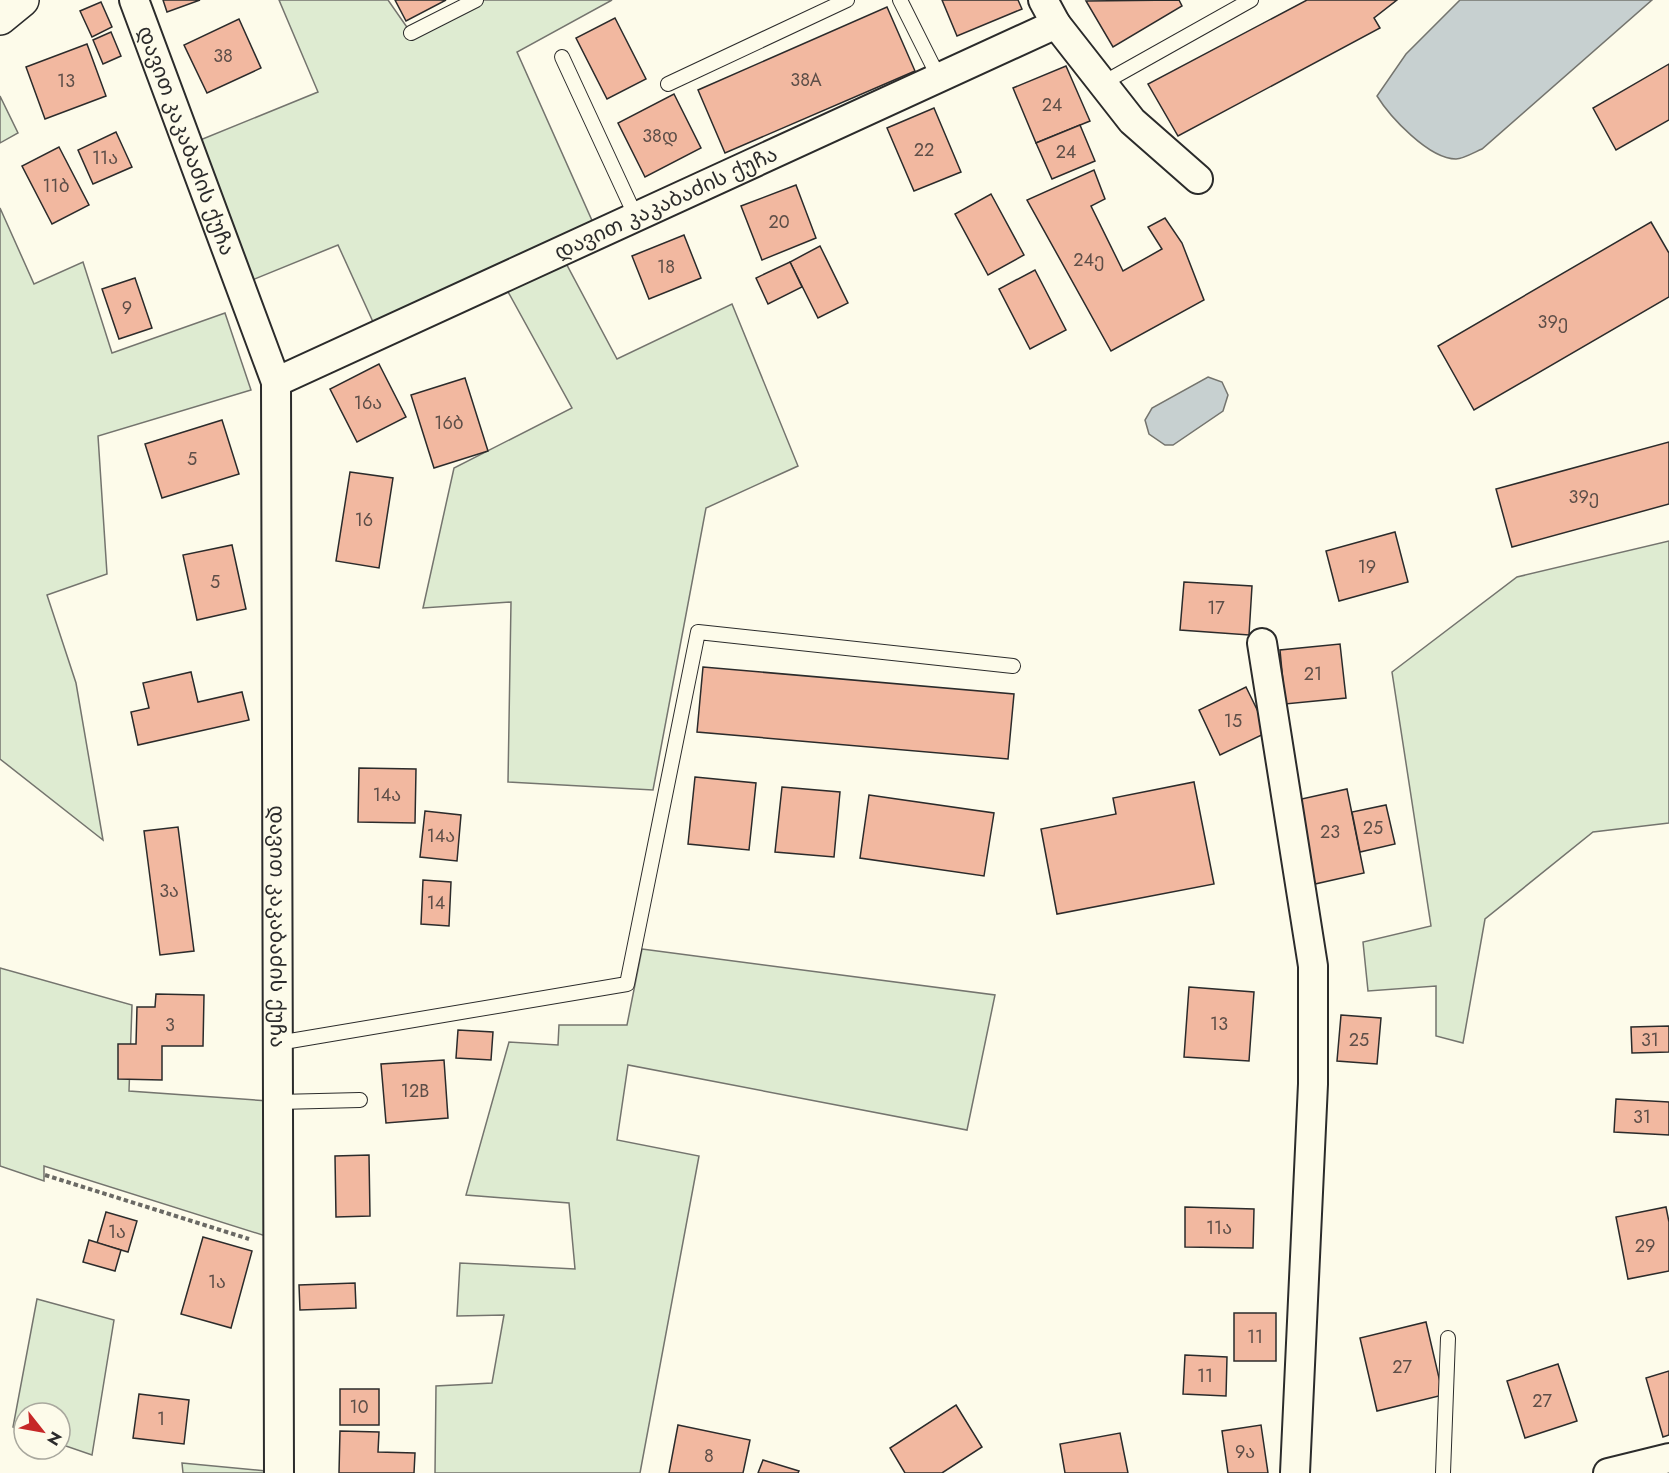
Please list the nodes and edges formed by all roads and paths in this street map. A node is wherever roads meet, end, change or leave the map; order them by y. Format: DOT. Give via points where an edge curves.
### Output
graph roads {
  1 [pos="22,0"];
  2 [pos="134,0"];
  3 [pos="476,0"];
  4 [pos="847,0"];
  5 [pos="900,0"];
  6 [pos="1251,0"];
  7 [pos="1050,12"];
  8 [pos="0,18"];
  9 [pos="411,33"];
  10 [pos="562,57"];
  11 [pos="939,78"];
  12 [pos="1103,83"];
  13 [pos="668,84"];
  14 [pos="1198,179"];
  15 [pos="636,217"];
  16 [pos="276,382"];
  17 [pos="1262,643"];
  18 [pos="1013,666"];
  19 [pos="278,1043"];
  20 [pos="360,1100"];
  21 [pos="278,1102"];
  22 [pos="45,1175"];
  23 [pos="279,1249"];
  24 [pos="1448,1338"];
  25 [pos="1669,1458"];
  26 [pos="279,1473"];
  27 [pos="1295,1473"];
  28 [pos="1443,1473"];
  29 [pos="1608,1473"];
  1 -- 8 [label="main road"];
  2 -- 16 [label="street, დავით კაკაბაძის ქუჩა"];
  3 -- 9 [label="lane"];
  4 -- 13 [label="lane"];
  5 -- 11 [label="lane"];
  6 -- 12 [label="lane"];
  7 -- 11 [label="street, დავით კაკაბაძის ქუჩა"];
  7 -- 12 [label="street, დავით კაკაბაძის ქუჩა"];
  10 -- 15 [label="lane"];
  11 -- 15 [label="street, დავით კაკაბაძის ქუჩა"];
  12 -- 14 [label="street, დავით კაკაბაძის ქუჩა" via="1132,121"];
  15 -- 16 [label="street, დავით კაკაბაძის ქუჩა"];
  16 -- 19 [label="street, დავით კაკაბაძის ქუჩა"];
  17 -- 27 [label="street" via="1314,966 1313,1084"];
  18 -- 19 [label="lane" via="698,632 627,984"];
  19 -- 21 [label="street, დავით კაკაბაძის ქუჩა"];
  20 -- 21 [label="lane"];
  21 -- 23 [label="street, დავით კაკაბაძის ქუჩა"];
  22 -- 23 [label="path"];
  23 -- 26 [label="street, დავით კაკაბაძის ქუჩა"];
  24 -- 28 [label="lane"];
  25 -- 29 [label="street"];
}
